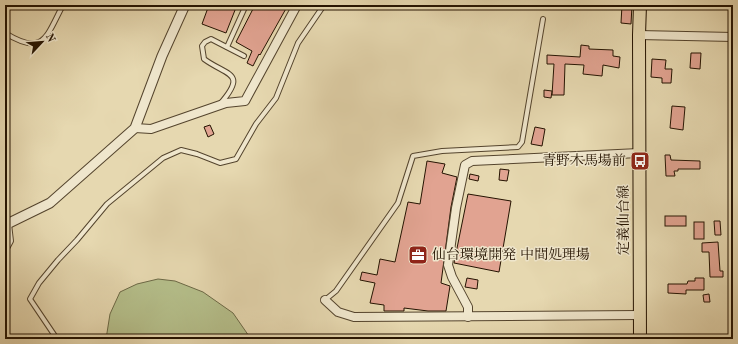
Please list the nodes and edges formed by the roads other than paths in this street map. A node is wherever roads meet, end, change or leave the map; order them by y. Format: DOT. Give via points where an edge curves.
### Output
graph roads {
  1 [pos="63,5"];
  2 [pos="185,5"];
  3 [pos="246,5"];
  4 [pos="297,5"];
  5 [pos="324,5"];
  6 [pos="640,5"];
  7 [pos="543,19"];
  8 [pos="5,33"];
  9 [pos="639,35"];
  10 [pos="733,37"];
  11 [pos="227,47"];
  12 [pos="244,56"];
  13 [pos="219,105"];
  14 [pos="135,128"];
  15 [pos="639,153"];
  16 [pos="7,224"];
  17 [pos="5,252"];
  18 [pos="325,300"];
  19 [pos="639,314"];
  20 [pos="468,317"];
  21 [pos="57,339"];
  22 [pos="640,339"];
  1 -- 8 [label="lane" via="46,37 37,44 18,41"];
  2 -- 14 [label="street" via="162,56"];
  3 -- 11 [label="lane"];
  4 -- 13 [label="street" via="245,101"];
  5 -- 21 [label="lane" via="298,43 276,98 256,124 236,159 220,163 181,150 163,158 107,204 39,283 30,299"];
  6 -- 9 [label="main road, 定義仙台線"];
  7 -- 18 [label="lane" via="522,142 518,148 442,151 413,156 398,203 336,290"];
  9 -- 10 [label="street"];
  9 -- 15 [label="main road, 定義仙台線"];
  11 -- 12 [label="lane"];
  11 -- 13 [label="lane" via="211,40 202,46 204,59 231,74 234,80 234,86"];
  13 -- 14 [label="street" via="151,129"];
  14 -- 16 [label="street" via="50,203"];
  15 -- 19 [label="main road, 定義仙台線"];
  15 -- 20 [label="street" via="472,161 465,165 448,265 468,307"];
  16 -- 17 [label="lane" via="11,241"];
  18 -- 20 [label="street" via="338,312 354,318"];
  19 -- 20 [label="street"];
  19 -- 22 [label="main road, 定義仙台線"];
}
